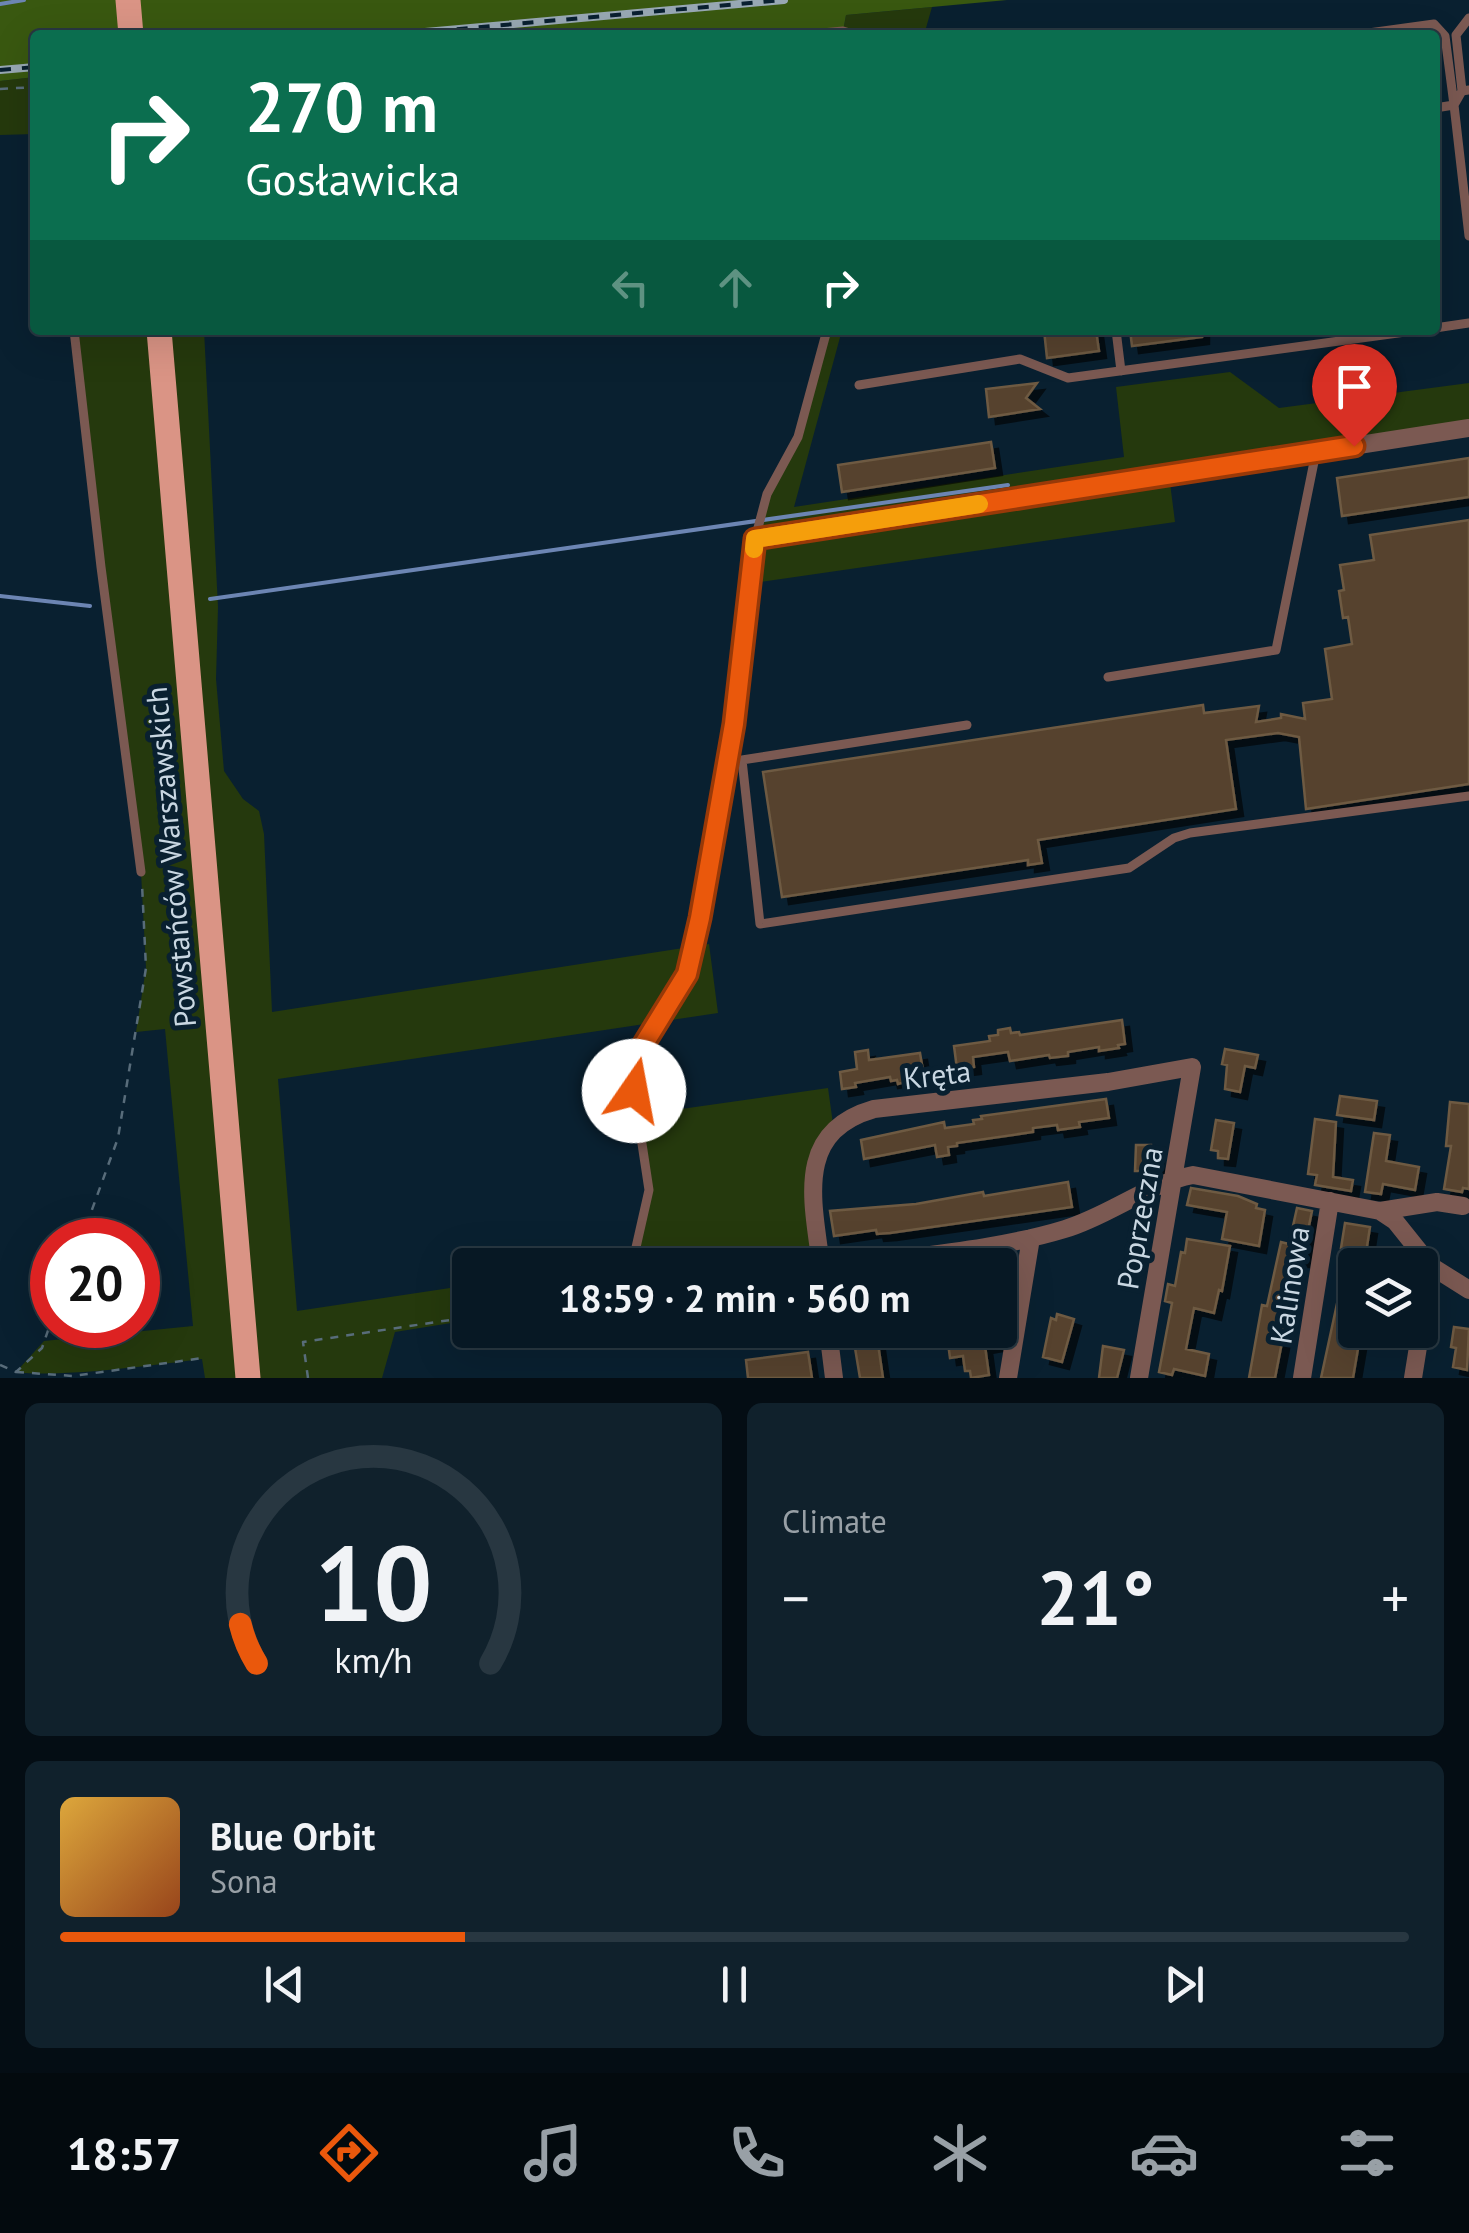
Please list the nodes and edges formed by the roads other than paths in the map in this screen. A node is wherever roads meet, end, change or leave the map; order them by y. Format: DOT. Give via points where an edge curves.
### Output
graph roads {
  1 [pos="128,0"];
  2 [pos="1469,18"];
  3 [pos="131,30"];
  4 [pos="1390,30"];
  5 [pos="1440,30"];
  6 [pos="1440,31"];
  7 [pos="1466,91"];
  8 [pos="1454,105"];
  9 [pos="1440,107"];
  10 [pos="1469,236"];
  11 [pos="1469,323"];
  12 [pos="1440,327"];
  13 [pos="75,335"];
  14 [pos="159,335"];
  15 [pos="826,335"];
  16 [pos="1117,335"];
  17 [pos="1384,335"];
  18 [pos="1121,371"];
  19 [pos="858,384"];
  20 [pos="1469,428"];
  21 [pos="1316,452"];
  22 [pos="755,539"];
  23 [pos="1108,677"];
  24 [pos="967,725"];
  25 [pos="1469,796"];
  26 [pos="141,872"];
  27 [pos="1192,1068"];
  28 [pos="1173,1179"];
  29 [pos="1330,1201"];
  30 [pos="1463,1206"];
  31 [pos="1380,1211"];
  32 [pos="1032,1238"];
  33 [pos="636,1248"];
  34 [pos="818,1248"];
  35 [pos="965,1248"];
  36 [pos="1416,1248"];
  37 [pos="1438,1271"];
  38 [pos="1469,1290"];
  39 [pos="830,1348"];
  40 [pos="1418,1348"];
  41 [pos="248,1378"];
  42 [pos="834,1378"];
  43 [pos="1008,1378"];
  44 [pos="1139,1378"];
  45 [pos="1302,1378"];
  46 [pos="1414,1378"];
  1 -- 3 [label="main road"];
  2 -- 7 [label="lane" via="1456,36"];
  4 -- 5 [label="lane" via="1434,24"];
  6 -- 8 [label="lane"];
  7 -- 8 [label="lane"];
  8 -- 9 [label="lane"];
  8 -- 10 [label="lane"];
  11 -- 12 [label="lane"];
  13 -- 26 [label="lane"];
  14 -- 41 [label="main road, Powstańców Warszawskich"];
  15 -- 22 [label="lane" via="798,436 767,494"];
  16 -- 18 [label="lane"];
  17 -- 18 [label="lane"];
  18 -- 19 [label="lane" via="1068,378 1020,359"];
  20 -- 21 [label="street"];
  21 -- 22 [label="street"];
  21 -- 23 [label="lane" via="1276,650"];
  22 -- 33 [label="lane" via="734,724 687,974 634,1060 649,1190"];
  24 -- 25 [label="lane" via="742,760 760,924 1128,868 1190,833"];
  27 -- 28 [label="street, Poprzeczna"];
  27 -- 34 [label="street, Kręta" via="854,1115 821,1146 814,1164"];
  28 -- 29 [label="street" via="1194,1175"];
  28 -- 32 [label="street" via="1070,1228"];
  28 -- 44 [label="street, Poprzeczna"];
  29 -- 31 [label="street"];
  29 -- 45 [label="street, Kalinowa"];
  30 -- 31 [label="street" via="1436,1202"];
  31 -- 36 [label="street"];
  32 -- 35 [label="street"];
  32 -- 43 [label="street"];
  37 -- 38 [label="street"];
  39 -- 42 [label="street"];
  40 -- 46 [label="street"];
}
